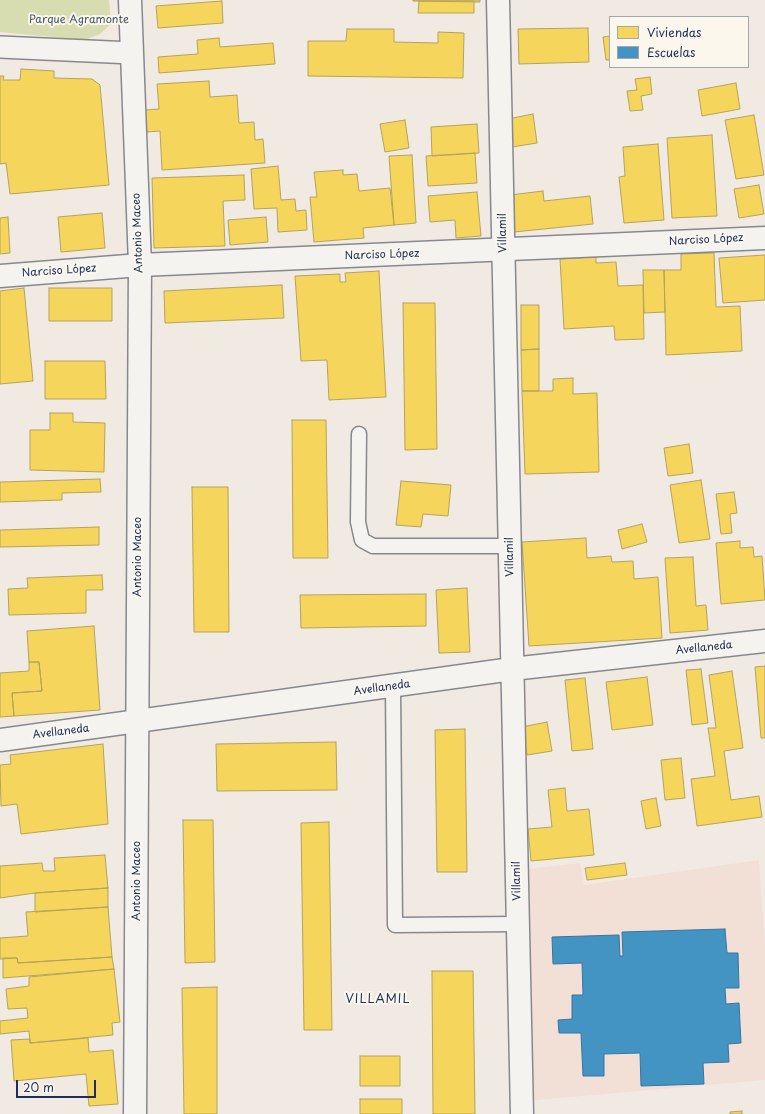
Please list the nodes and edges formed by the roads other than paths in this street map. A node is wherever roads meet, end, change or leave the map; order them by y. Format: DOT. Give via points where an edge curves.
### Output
graph roads {
  1 [pos="130,0"];
  2 [pos="498,0"];
  3 [pos="0,47"];
  4 [pos="132,53"];
  5 [pos="765,238"];
  6 [pos="504,250"];
  7 [pos="140,265"];
  8 [pos="0,276"];
  9 [pos="359,434"];
  10 [pos="510,546"];
  11 [pos="765,641"];
  12 [pos="512,669"];
  13 [pos="393,686"];
  14 [pos="137,722"];
  15 [pos="0,740"];
  16 [pos="518,924"];
  17 [pos="135,1114"];
  18 [pos="522,1114"];
  1 -- 4 [label="street, Antonio Maceo"];
  2 -- 6 [label="street, Villamil"];
  3 -- 4 [label="street"];
  4 -- 7 [label="street, Antonio Maceo"];
  5 -- 6 [label="street, Narciso López"];
  6 -- 7 [label="street, Narciso López"];
  6 -- 10 [label="street, Villamil"];
  7 -- 8 [label="street, Narciso López"];
  7 -- 14 [label="street, Antonio Maceo"];
  9 -- 10 [label="lane" via="358,522 362,540 373,546"];
  10 -- 12 [label="street, Villamil"];
  11 -- 12 [label="street, Avellaneda"];
  12 -- 13 [label="street, Avellaneda"];
  12 -- 16 [label="street, Villamil"];
  13 -- 14 [label="street, Avellaneda"];
  13 -- 16 [label="lane" via="395,925"];
  14 -- 15 [label="street, Avellaneda"];
  14 -- 17 [label="street, Antonio Maceo"];
  16 -- 18 [label="street, Villamil"];
}
